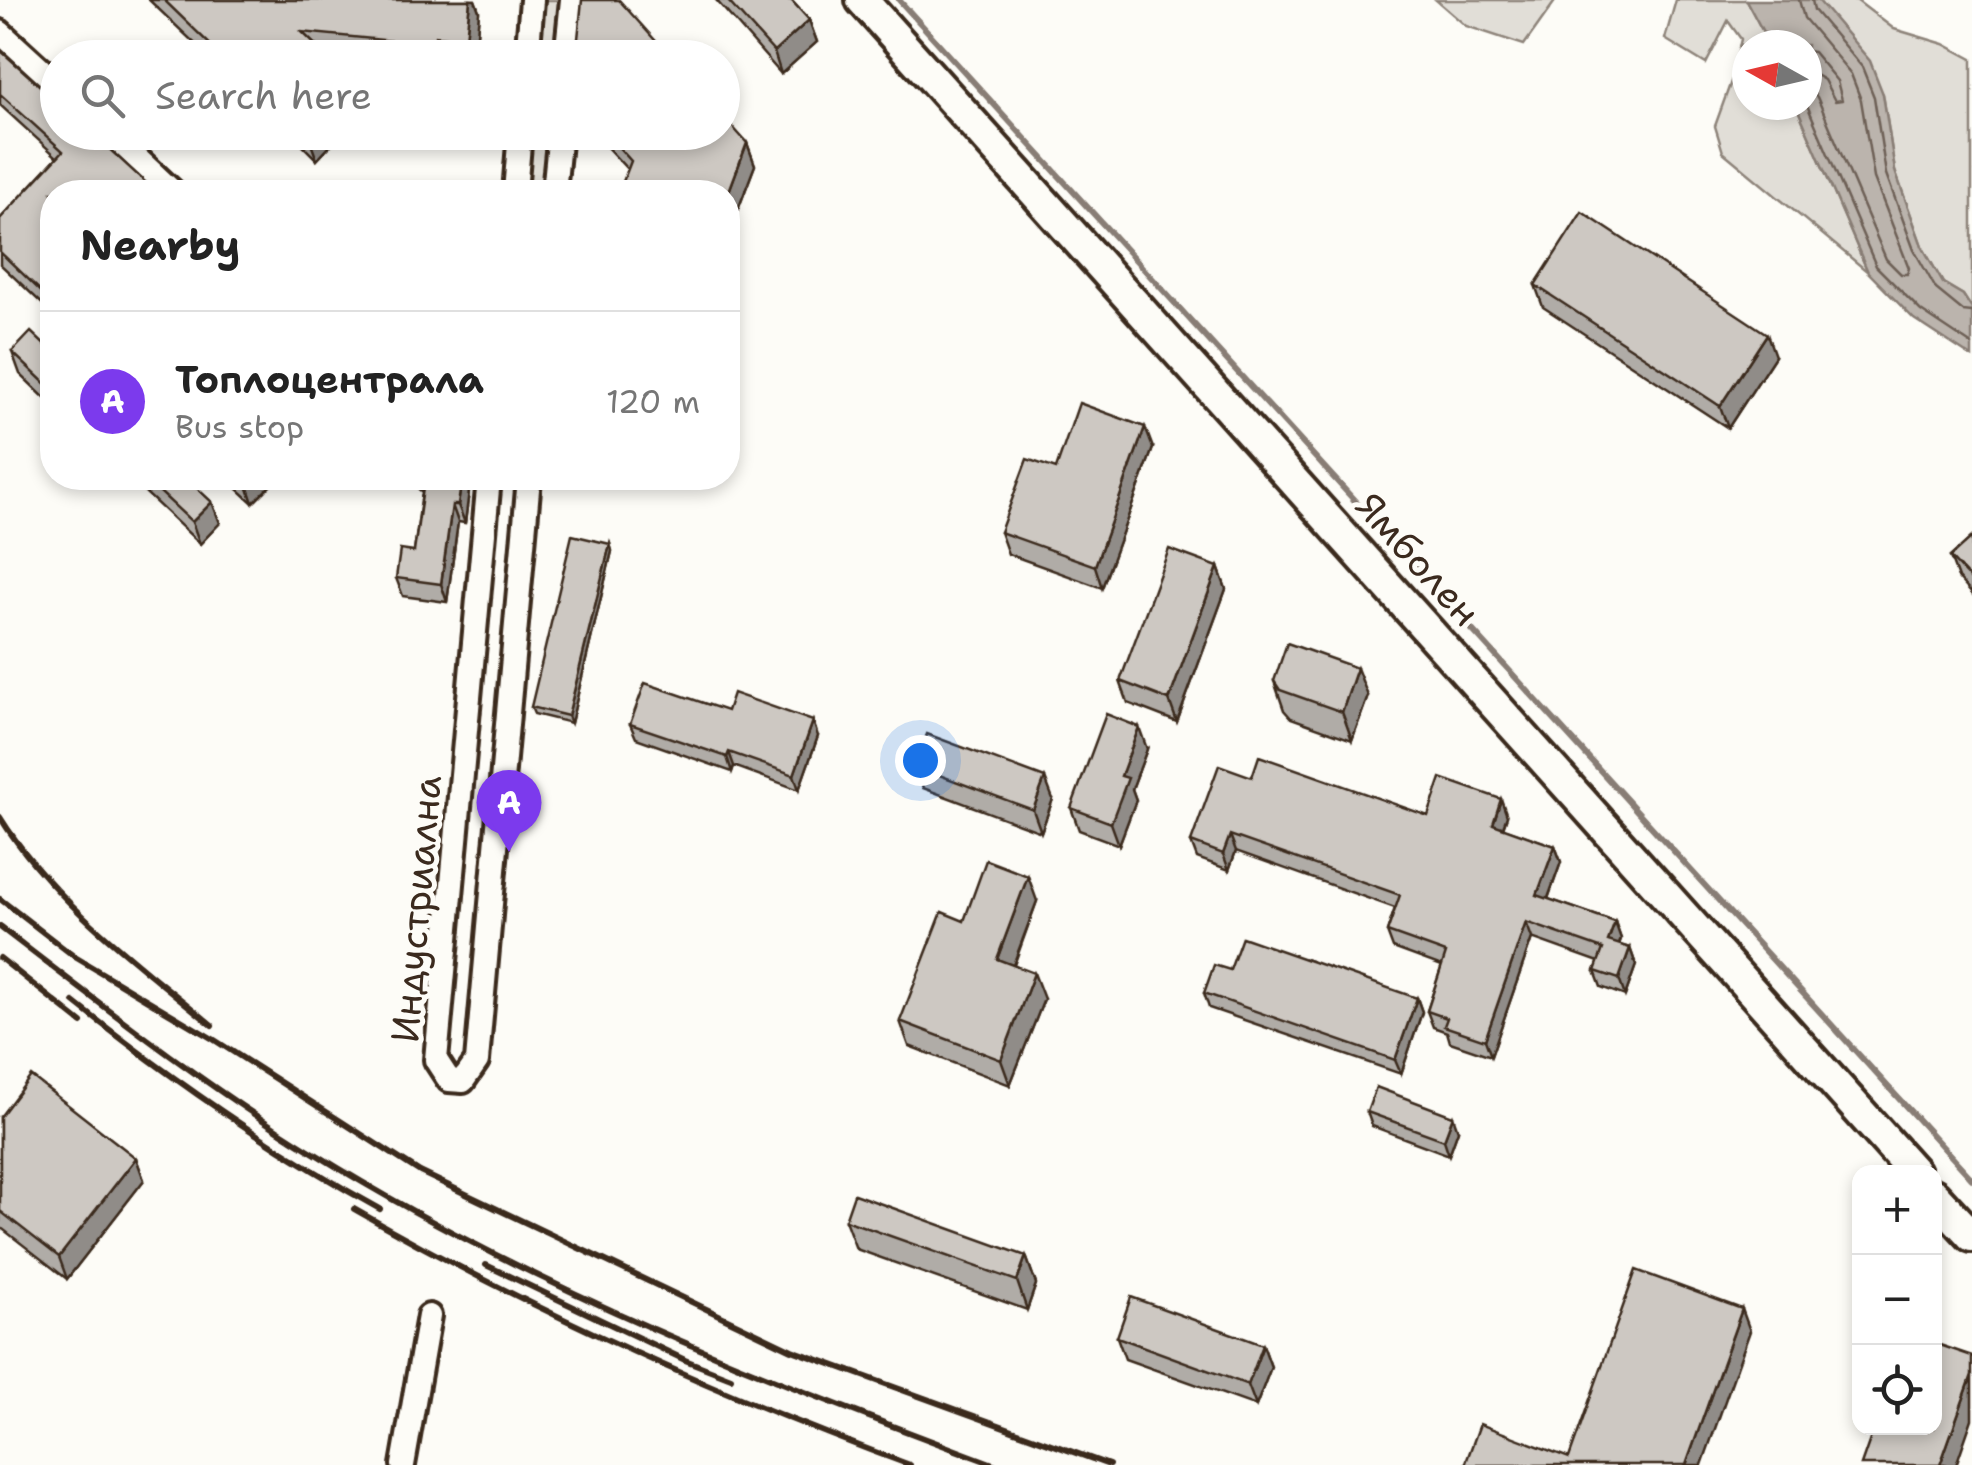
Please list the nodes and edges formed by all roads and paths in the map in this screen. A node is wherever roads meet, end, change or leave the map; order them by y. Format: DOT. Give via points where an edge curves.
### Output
graph roads {
  1 [pos="532,0"];
  2 [pos="572,0"];
  3 [pos="862,0"];
  4 [pos="0,32"];
  5 [pos="529,40"];
  6 [pos="568,40"];
  7 [pos="40,69"];
  8 [pos="128,150"];
  9 [pos="519,150"];
  10 [pos="531,150"];
  11 [pos="558,150"];
  12 [pos="160,180"];
  13 [pos="516,180"];
  14 [pos="554,180"];
  15 [pos="555,180"];
  16 [pos="486,490"];
  17 [pos="528,490"];
  18 [pos="466,730"];
  19 [pos="505,744"];
  20 [pos="1908,1165"];
  21 [pos="1942,1204"];
  22 [pos="1972,1236"];
  23 [pos="429,1316"];
  24 [pos="404,1465"];
  1 -- 5 [label="street"];
  2 -- 6 [label="street"];
  3 -- 20 [label="main road, Ямболен"];
  4 -- 7 [label="street"];
  8 -- 12 [label="street"];
  9 -- 13 [label="street"];
  10 -- 14 [label="street"];
  11 -- 15 [label="street"];
  16 -- 18 [label="street, Индустриална"];
  17 -- 19 [label="street, Индустриална"];
  18 -- 19 [label="street"];
  18 -- 19 [label="street, Индустриална" via="436,1060 449,1080 463,1081 477,1061"];
  21 -- 22 [label="main road"];
  23 -- 24 [label="street"];
}
